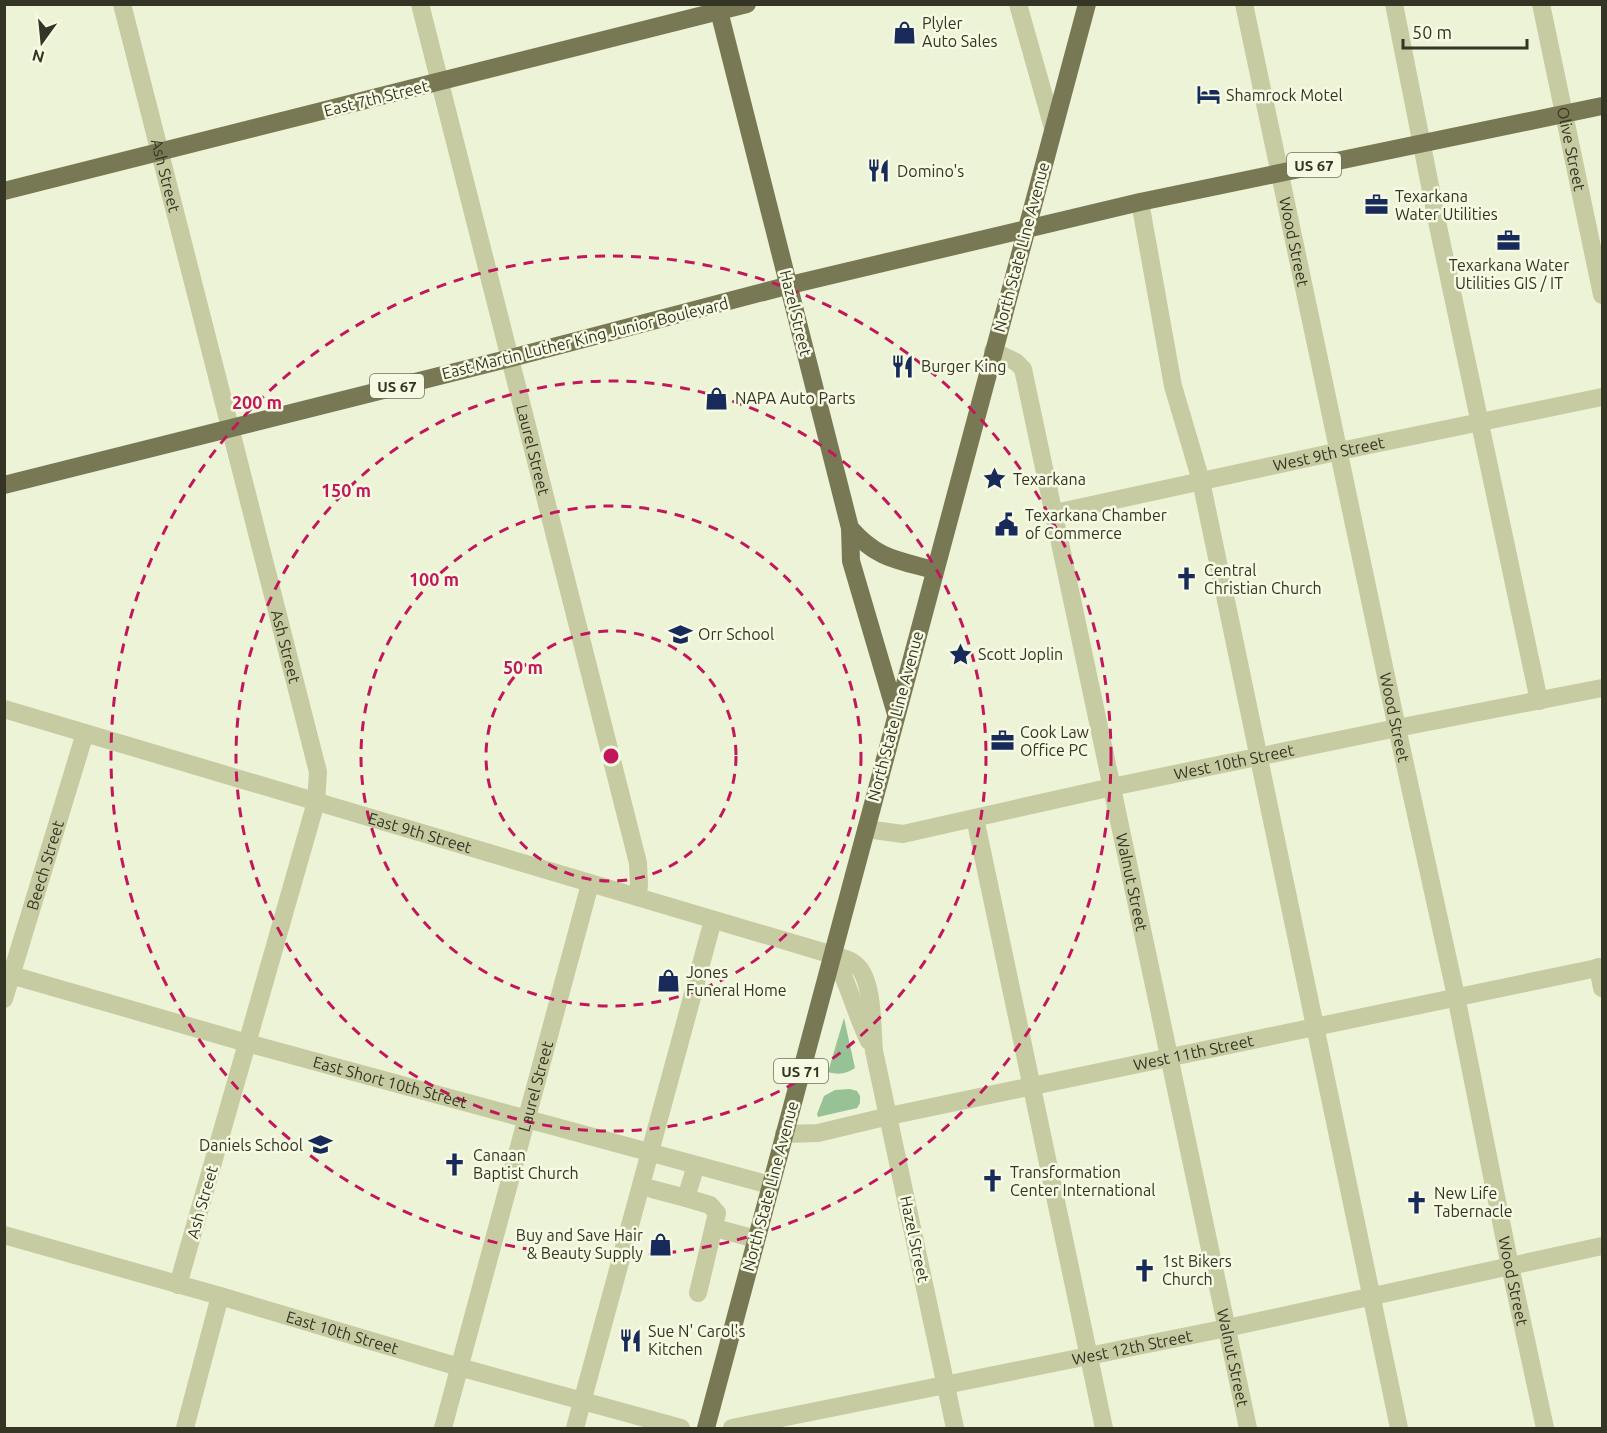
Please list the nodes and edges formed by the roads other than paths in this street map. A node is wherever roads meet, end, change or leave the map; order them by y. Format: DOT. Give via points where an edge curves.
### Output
graph roads {
  1 [pos="122,4"];
  2 [pos="420,4"];
  3 [pos="747,4"];
  4 [pos="1018,4"];
  5 [pos="1087,4"];
  6 [pos="1244,4"];
  7 [pos="1394,4"];
  8 [pos="1541,4"];
  9 [pos="718,8"];
  10 [pos="439,82"];
  11 [pos="1602,106"];
  12 [pos="1563,114"];
  13 [pos="1053,128"];
  14 [pos="1421,142"];
  15 [pos="160,150"];
  16 [pos="1279,173"];
  17 [pos="4,191"];
  18 [pos="1140,202"];
  19 [pos="1026,229"];
  20 [pos="790,285"];
  21 [pos="1602,295"];
  22 [pos="993,351"];
  23 [pos="511,358"];
  24 [pos="1602,397"];
  25 [pos="1479,422"];
  26 [pos="229,428"];
  27 [pos="1340,451"];
  28 [pos="1201,481"];
  29 [pos="4,485"];
  30 [pos="1055,513"];
  31 [pos="850,528"];
  32 [pos="934,570"];
  33 [pos="1602,688"];
  34 [pos="1539,700"];
  35 [pos="4,709"];
  36 [pos="896,714"];
  37 [pos="1397,728"];
  38 [pos="85,733"];
  39 [pos="1258,757"];
  40 [pos="1112,787"];
  41 [pos="316,802"];
  42 [pos="975,818"];
  43 [pos="866,829"];
  44 [pos="590,884"];
  45 [pos="637,897"];
  46 [pos="714,920"];
  47 [pos="833,955"];
  48 [pos="1600,967"];
  49 [pos="11,975"];
  50 [pos="1602,988"];
  51 [pos="1456,996"];
  52 [pos="4,999"];
  53 [pos="1317,1026"];
  54 [pos="247,1043"];
  55 [pos="1169,1058"];
  56 [pos="1032,1086"];
  57 [pos="889,1116"];
  58 [pos="527,1118"];
  59 [pos="784,1134"];
  60 [pos="650,1152"];
  61 [pos="696,1165"];
  62 [pos="770,1185"];
  63 [pos="652,1189"];
  64 [pos="686,1198"];
  65 [pos="715,1228"];
  66 [pos="4,1235"];
  67 [pos="756,1239"];
  68 [pos="1602,1246"];
  69 [pos="1510,1266"];
  70 [pos="178,1285"];
  71 [pos="698,1293"];
  72 [pos="220,1296"];
  73 [pos="1372,1296"];
  74 [pos="1227,1328"];
  75 [pos="1089,1356"];
  76 [pos="459,1367"];
  77 [pos="945,1385"];
  78 [pos="583,1402"];
  79 [pos="809,1421"];
  80 [pos="185,1428"];
  81 [pos="443,1428"];
  82 [pos="575,1428"];
  83 [pos="681,1428"];
  84 [pos="706,1428"];
  85 [pos="732,1428"];
  86 [pos="955,1428"];
  87 [pos="1104,1428"];
  88 [pos="1248,1428"];
  89 [pos="1399,1428"];
  90 [pos="1545,1428"];
  1 -- 15 [label="street, Ash Street"];
  2 -- 10 [label="street, Laurel Street"];
  3 -- 9 [label="main road, East 7th Street"];
  4 -- 13 [label="street"];
  5 -- 13 [label="main road, North State Line Avenue"];
  6 -- 16 [label="street, Wood Street"];
  7 -- 14 [label="street"];
  8 -- 12 [label="street, Olive Street"];
  9 -- 10 [label="main road, East 7th Street"];
  9 -- 20 [label="main road, Hazel Street"];
  10 -- 15 [label="main road, East 7th Street"];
  10 -- 23 [label="street, Laurel Street"];
  11 -- 12 [label="main road, US 67"];
  12 -- 14 [label="main road, US 67"];
  12 -- 21 [label="street, Olive Street"];
  13 -- 19 [label="main road, North State Line Avenue"];
  14 -- 16 [label="main road, US 67"];
  14 -- 25 [label="street"];
  15 -- 17 [label="main road, East 7th Street"];
  15 -- 26 [label="street, Ash Street"];
  16 -- 18 [label="main road, US 67"];
  16 -- 27 [label="street, Wood Street"];
  18 -- 19 [label="main road, US 67"];
  18 -- 28 [label="street" via="1173,386"];
  19 -- 20 [label="main road, East Martin Luther King Junior Boulevard / US 67"];
  19 -- 22 [label="main road, North State Line Avenue"];
  20 -- 23 [label="main road, East Martin Luther King Junior Boulevard / US 67"];
  20 -- 31 [label="main road, Hazel Street"];
  22 -- 30 [label="street, Walnut Street" via="1023,369"];
  22 -- 32 [label="main road, North State Line Avenue"];
  23 -- 26 [label="main road, East Martin Luther King Junior Boulevard / US 67"];
  23 -- 45 [label="street, Laurel Street" via="638,863"];
  24 -- 25 [label="street, West 9th Street"];
  25 -- 27 [label="street, West 9th Street"];
  25 -- 34 [label="street"];
  26 -- 29 [label="main road, East Martin Luther King Junior Boulevard / US 67"];
  26 -- 41 [label="street, Ash Street" via="317,764"];
  27 -- 28 [label="street, West 9th Street"];
  27 -- 37 [label="street, Wood Street"];
  28 -- 30 [label="street, West 9th Street"];
  28 -- 39 [label="street"];
  30 -- 40 [label="street, Walnut Street"];
  31 -- 32 [label="main road" via="878,554"];
  31 -- 36 [label="main road, Hazel Street" via="851,561"];
  32 -- 36 [label="main road, North State Line Avenue"];
  33 -- 34 [label="street, West 10th Street"];
  34 -- 37 [label="street, West 10th Street"];
  35 -- 38 [label="street, East 9th Street"];
  36 -- 43 [label="main road, North State Line Avenue / US 71"];
  37 -- 39 [label="street, West 10th Street"];
  37 -- 51 [label="street, Wood Street"];
  38 -- 41 [label="street, East 9th Street"];
  38 -- 49 [label="street, Beech Street"];
  39 -- 40 [label="street, West 10th Street"];
  39 -- 53 [label="street"];
  40 -- 42 [label="street, West 10th Street"];
  40 -- 55 [label="street, Walnut Street"];
  41 -- 44 [label="street, East 9th Street"];
  41 -- 54 [label="street, Ash Street"];
  42 -- 43 [label="street, West 10th Street" via="903,834"];
  42 -- 56 [label="street"];
  43 -- 47 [label="main road, North State Line Avenue / US 71"];
  44 -- 45 [label="street, East 9th Street"];
  44 -- 58 [label="street, Laurel Street"];
  45 -- 46 [label="street, East 9th Street"];
  46 -- 47 [label="street, East 9th Street"];
  46 -- 60 [label="street"];
  47 -- 57 [label="street, Hazel Street" via="852,962 862,972"];
  47 -- 59 [label="main road, North State Line Avenue / US 71"];
  48 -- 50 [label="street"];
  48 -- 51 [label="street, West 11th Street"];
  49 -- 52 [label="street, Beech Street"];
  49 -- 54 [label="street, East Short 10th Street"];
  51 -- 53 [label="street, West 11th Street"];
  51 -- 69 [label="street, Wood Street"];
  53 -- 55 [label="street, West 11th Street"];
  53 -- 73 [label="street"];
  54 -- 58 [label="street, East Short 10th Street"];
  54 -- 70 [label="street, Ash Street"];
  55 -- 56 [label="street, West 11th Street"];
  55 -- 74 [label="street, Walnut Street"];
  56 -- 57 [label="street, West 11th Street"];
  56 -- 75 [label="street"];
  57 -- 59 [label="street, West 11th Street" via="819,1133"];
  57 -- 77 [label="street, Hazel Street"];
  58 -- 60 [label="street, East Short 10th Street"];
  58 -- 76 [label="street, Laurel Street"];
  59 -- 62 [label="main road, North State Line Avenue / US 71"];
  60 -- 61 [label="street, East Short 10th Street"];
  60 -- 78 [label="street"];
  61 -- 62 [label="street, East Short 10th Street"];
  61 -- 64 [label="street"];
  62 -- 67 [label="main road, North State Line Avenue / US 71"];
  63 -- 64 [label="street"];
  64 -- 65 [label="street" via="714,1208"];
  65 -- 67 [label="street"];
  65 -- 71 [label="street"];
  66 -- 70 [label="street, East 10th Street"];
  67 -- 84 [label="main road, North State Line Avenue / US 71"];
  68 -- 69 [label="street, West 12th Street"];
  69 -- 73 [label="street, West 12th Street"];
  69 -- 90 [label="street, Wood Street"];
  70 -- 72 [label="street, East 10th Street"];
  72 -- 76 [label="street, East 10th Street"];
  72 -- 80 [label="street"];
  73 -- 74 [label="street, West 12th Street"];
  73 -- 89 [label="street"];
  74 -- 75 [label="street, West 12th Street"];
  74 -- 88 [label="street, Walnut Street"];
  75 -- 77 [label="street, West 12th Street"];
  75 -- 87 [label="street"];
  76 -- 78 [label="street, East 10th Street"];
  76 -- 81 [label="street, Laurel Street"];
  77 -- 79 [label="street, West 12th Street"];
  77 -- 86 [label="street, Hazel Street"];
  78 -- 82 [label="street"];
  78 -- 83 [label="street, East 10th Street"];
  79 -- 85 [label="street, West 12th Street"];
}
